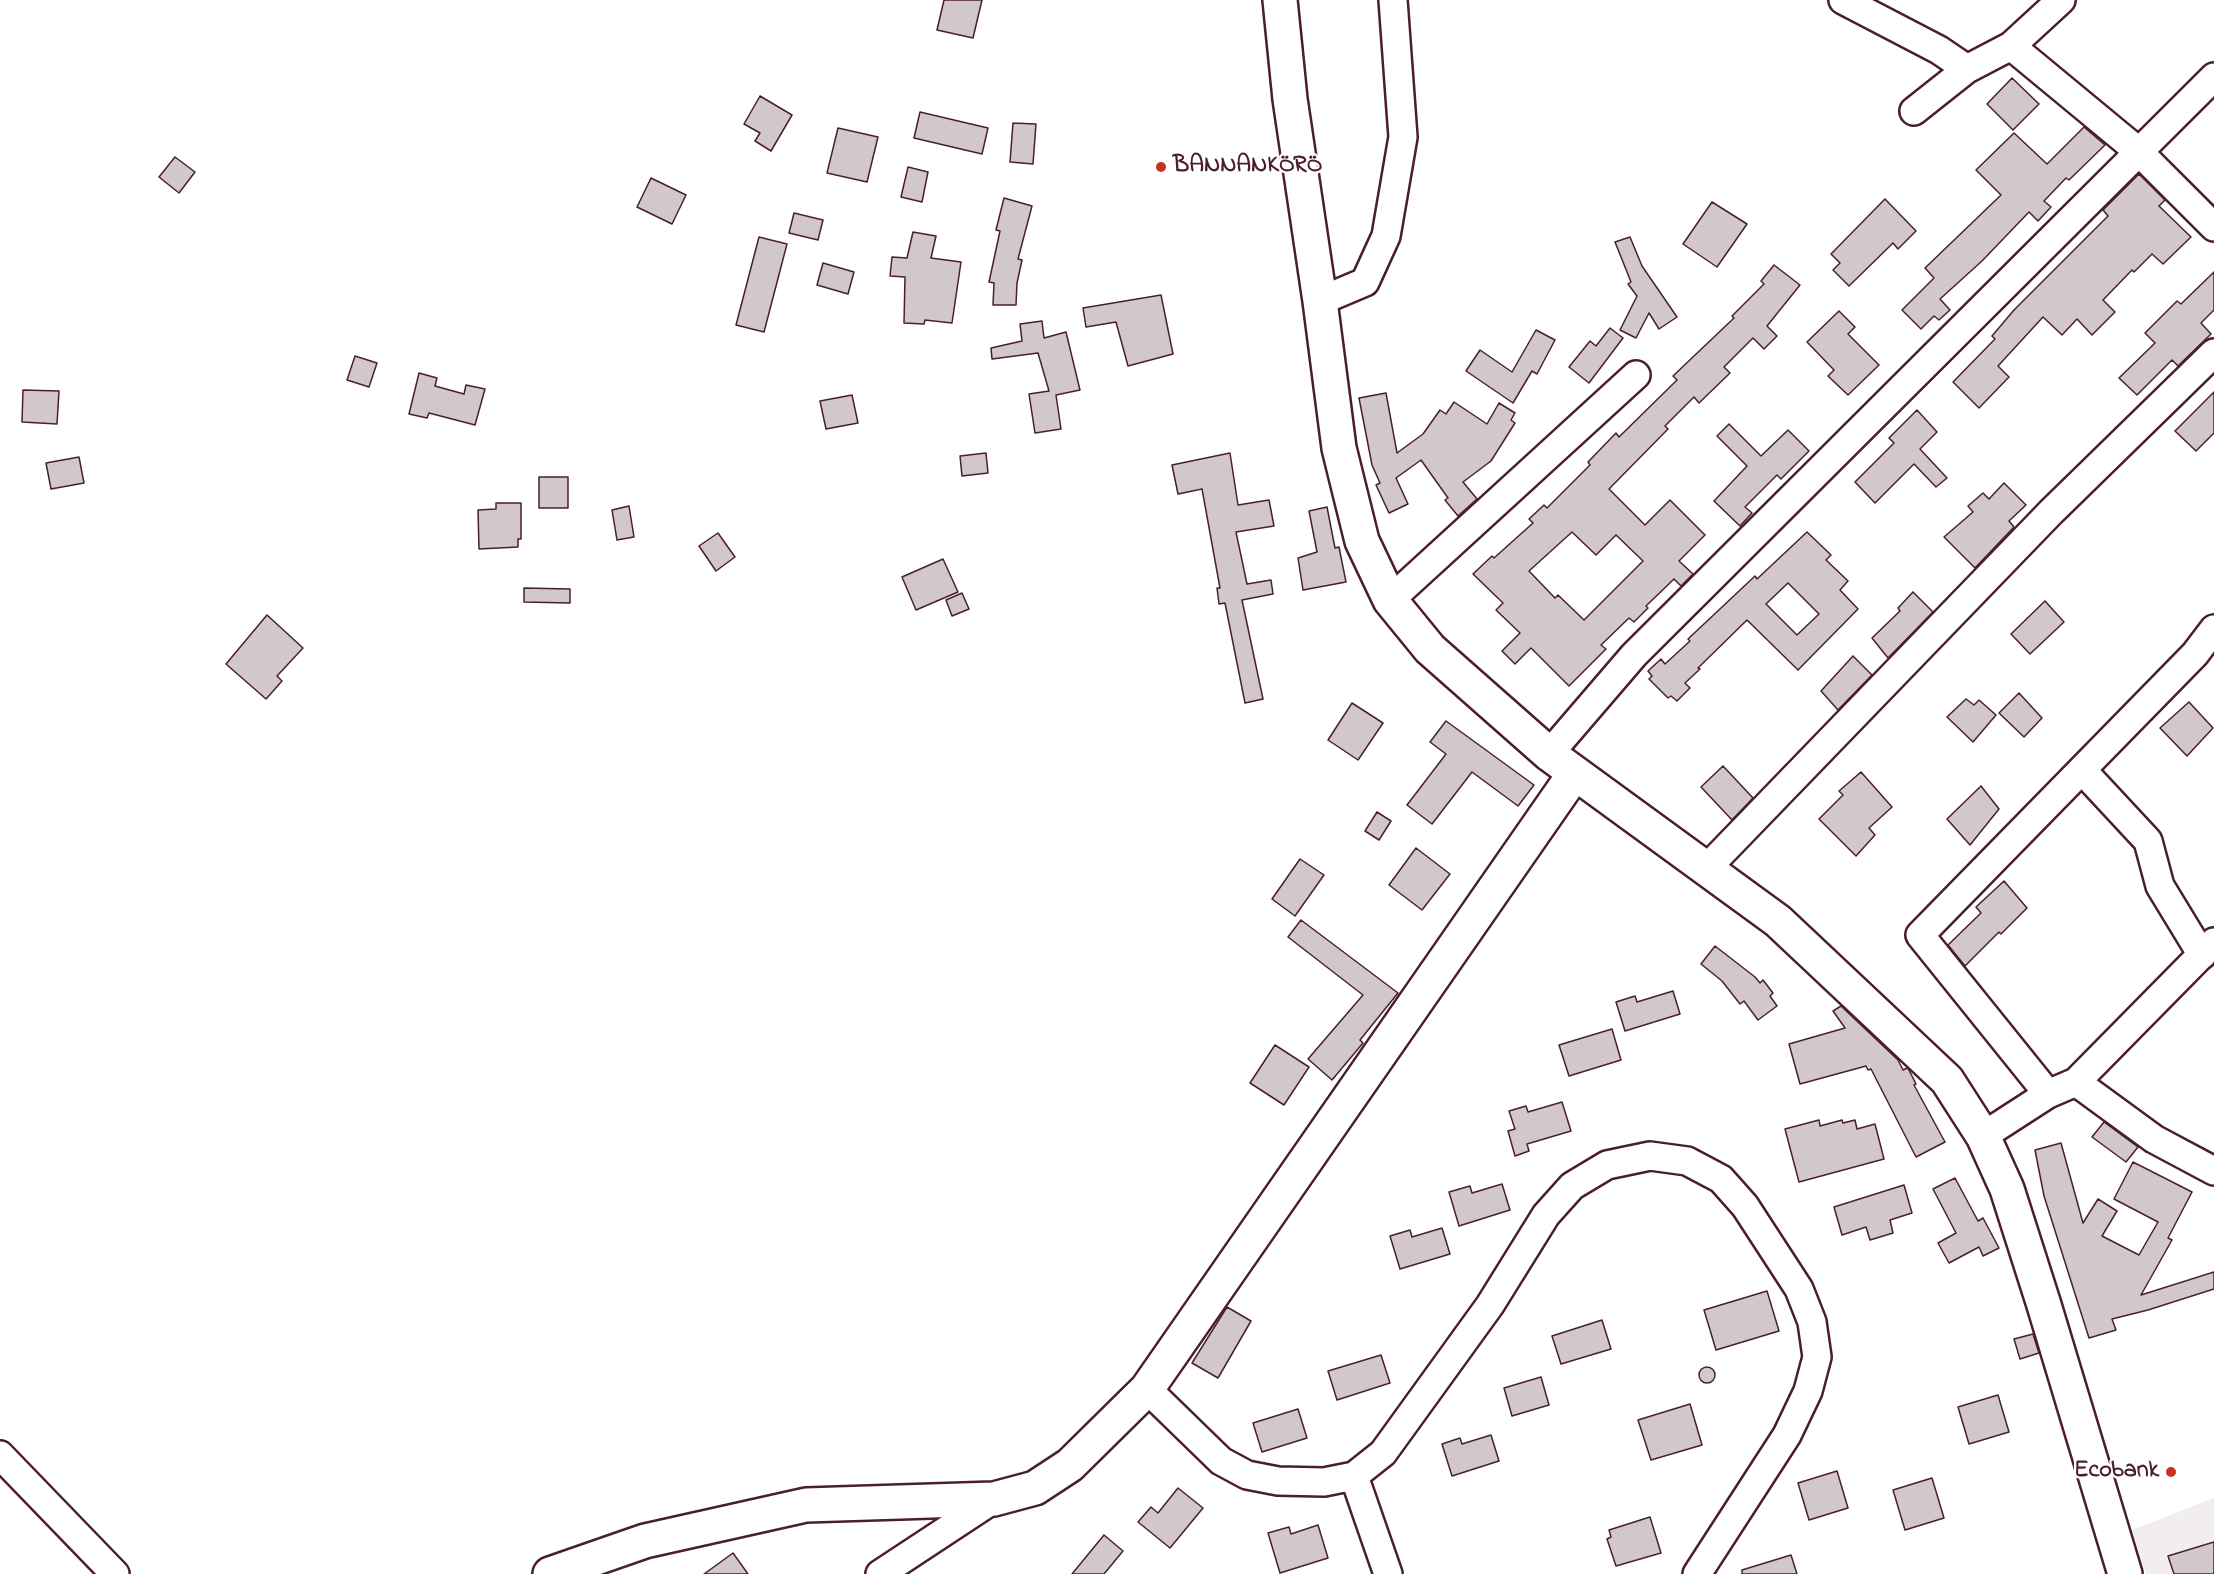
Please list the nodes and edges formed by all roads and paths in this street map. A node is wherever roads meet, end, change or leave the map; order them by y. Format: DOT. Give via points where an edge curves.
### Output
graph roads {
  1 [pos="1280,0"];
  2 [pos="1394,0"];
  3 [pos="1843,0"];
  4 [pos="2061,0"];
  5 [pos="2011,46"];
  6 [pos="1967,69"];
  7 [pos="2214,77"];
  8 [pos="1914,111"];
  9 [pos="2138,151"];
  10 [pos="2214,227"];
  11 [pos="1320,301"];
  12 [pos="2214,353"];
  13 [pos="1636,375"];
  14 [pos="1390,600"];
  15 [pos="2214,628"];
  16 [pos="1562,764"];
  17 [pos="2082,770"];
  18 [pos="1706,869"];
  19 [pos="2208,948"];
  20 [pos="2076,1082"];
  21 [pos="2048,1094"];
  22 [pos="1983,1136"];
  23 [pos="2214,1171"];
  24 [pos="1146,1389"];
  25 [pos="0,1455"];
  26 [pos="1354,1476"];
  27 [pos="994,1499"];
  28 [pos="553,1573"];
  29 [pos="116,1574"];
  30 [pos="880,1574"];
  31 [pos="1388,1574"];
  32 [pos="1697,1574"];
  33 [pos="2125,1574"];
  1 -- 11 [label="main road" via="1290,99"];
  2 -- 11 [label="street" via="1403,137 1386,236 1365,282"];
  3 -- 6 [label="street"];
  4 -- 5 [label="street"];
  5 -- 6 [label="street"];
  5 -- 9 [label="street"];
  6 -- 8 [label="street"];
  7 -- 9 [label="street"];
  9 -- 10 [label="street"];
  9 -- 16 [label="street" via="1634,655"];
  11 -- 14 [label="main road" via="1339,448 1362,541"];
  12 -- 18 [label="street" via="2051,512"];
  13 -- 14 [label="street"];
  14 -- 16 [label="main road" via="1430,649"];
  15 -- 17 [label="street" via="2195,654"];
  16 -- 18 [label="main road"];
  16 -- 24 [label="main road"];
  17 -- 19 [label="street" via="2148,841 2160,886"];
  17 -- 21 [label="street" via="1920,935"];
  18 -- 22 [label="main road" via="1778,921 1947,1080"];
  19 -- 20 [label="street"];
  20 -- 21 [label="street"];
  20 -- 23 [label="street" via="2154,1139"];
  21 -- 22 [label="street"];
  22 -- 33 [label="main road" via="2010,1200"];
  24 -- 26 [label="street" via="1221,1461 1247,1475 1278,1481 1324,1482"];
  24 -- 27 [label="main road" via="1070,1465 1035,1488"];
  25 -- 29 [label="street"];
  26 -- 31 [label="street"];
  26 -- 32 [label="street" via="1383,1453 1491,1305 1546,1215 1572,1186 1607,1165 1639,1158 1687,1161 1721,1179 1745,1206 1799,1289 1812,1322 1816,1357 1808,1391 1787,1434"];
  27 -- 28 [label="main road" via="806,1505 645,1541"];
  27 -- 30 [label="street"];
}
